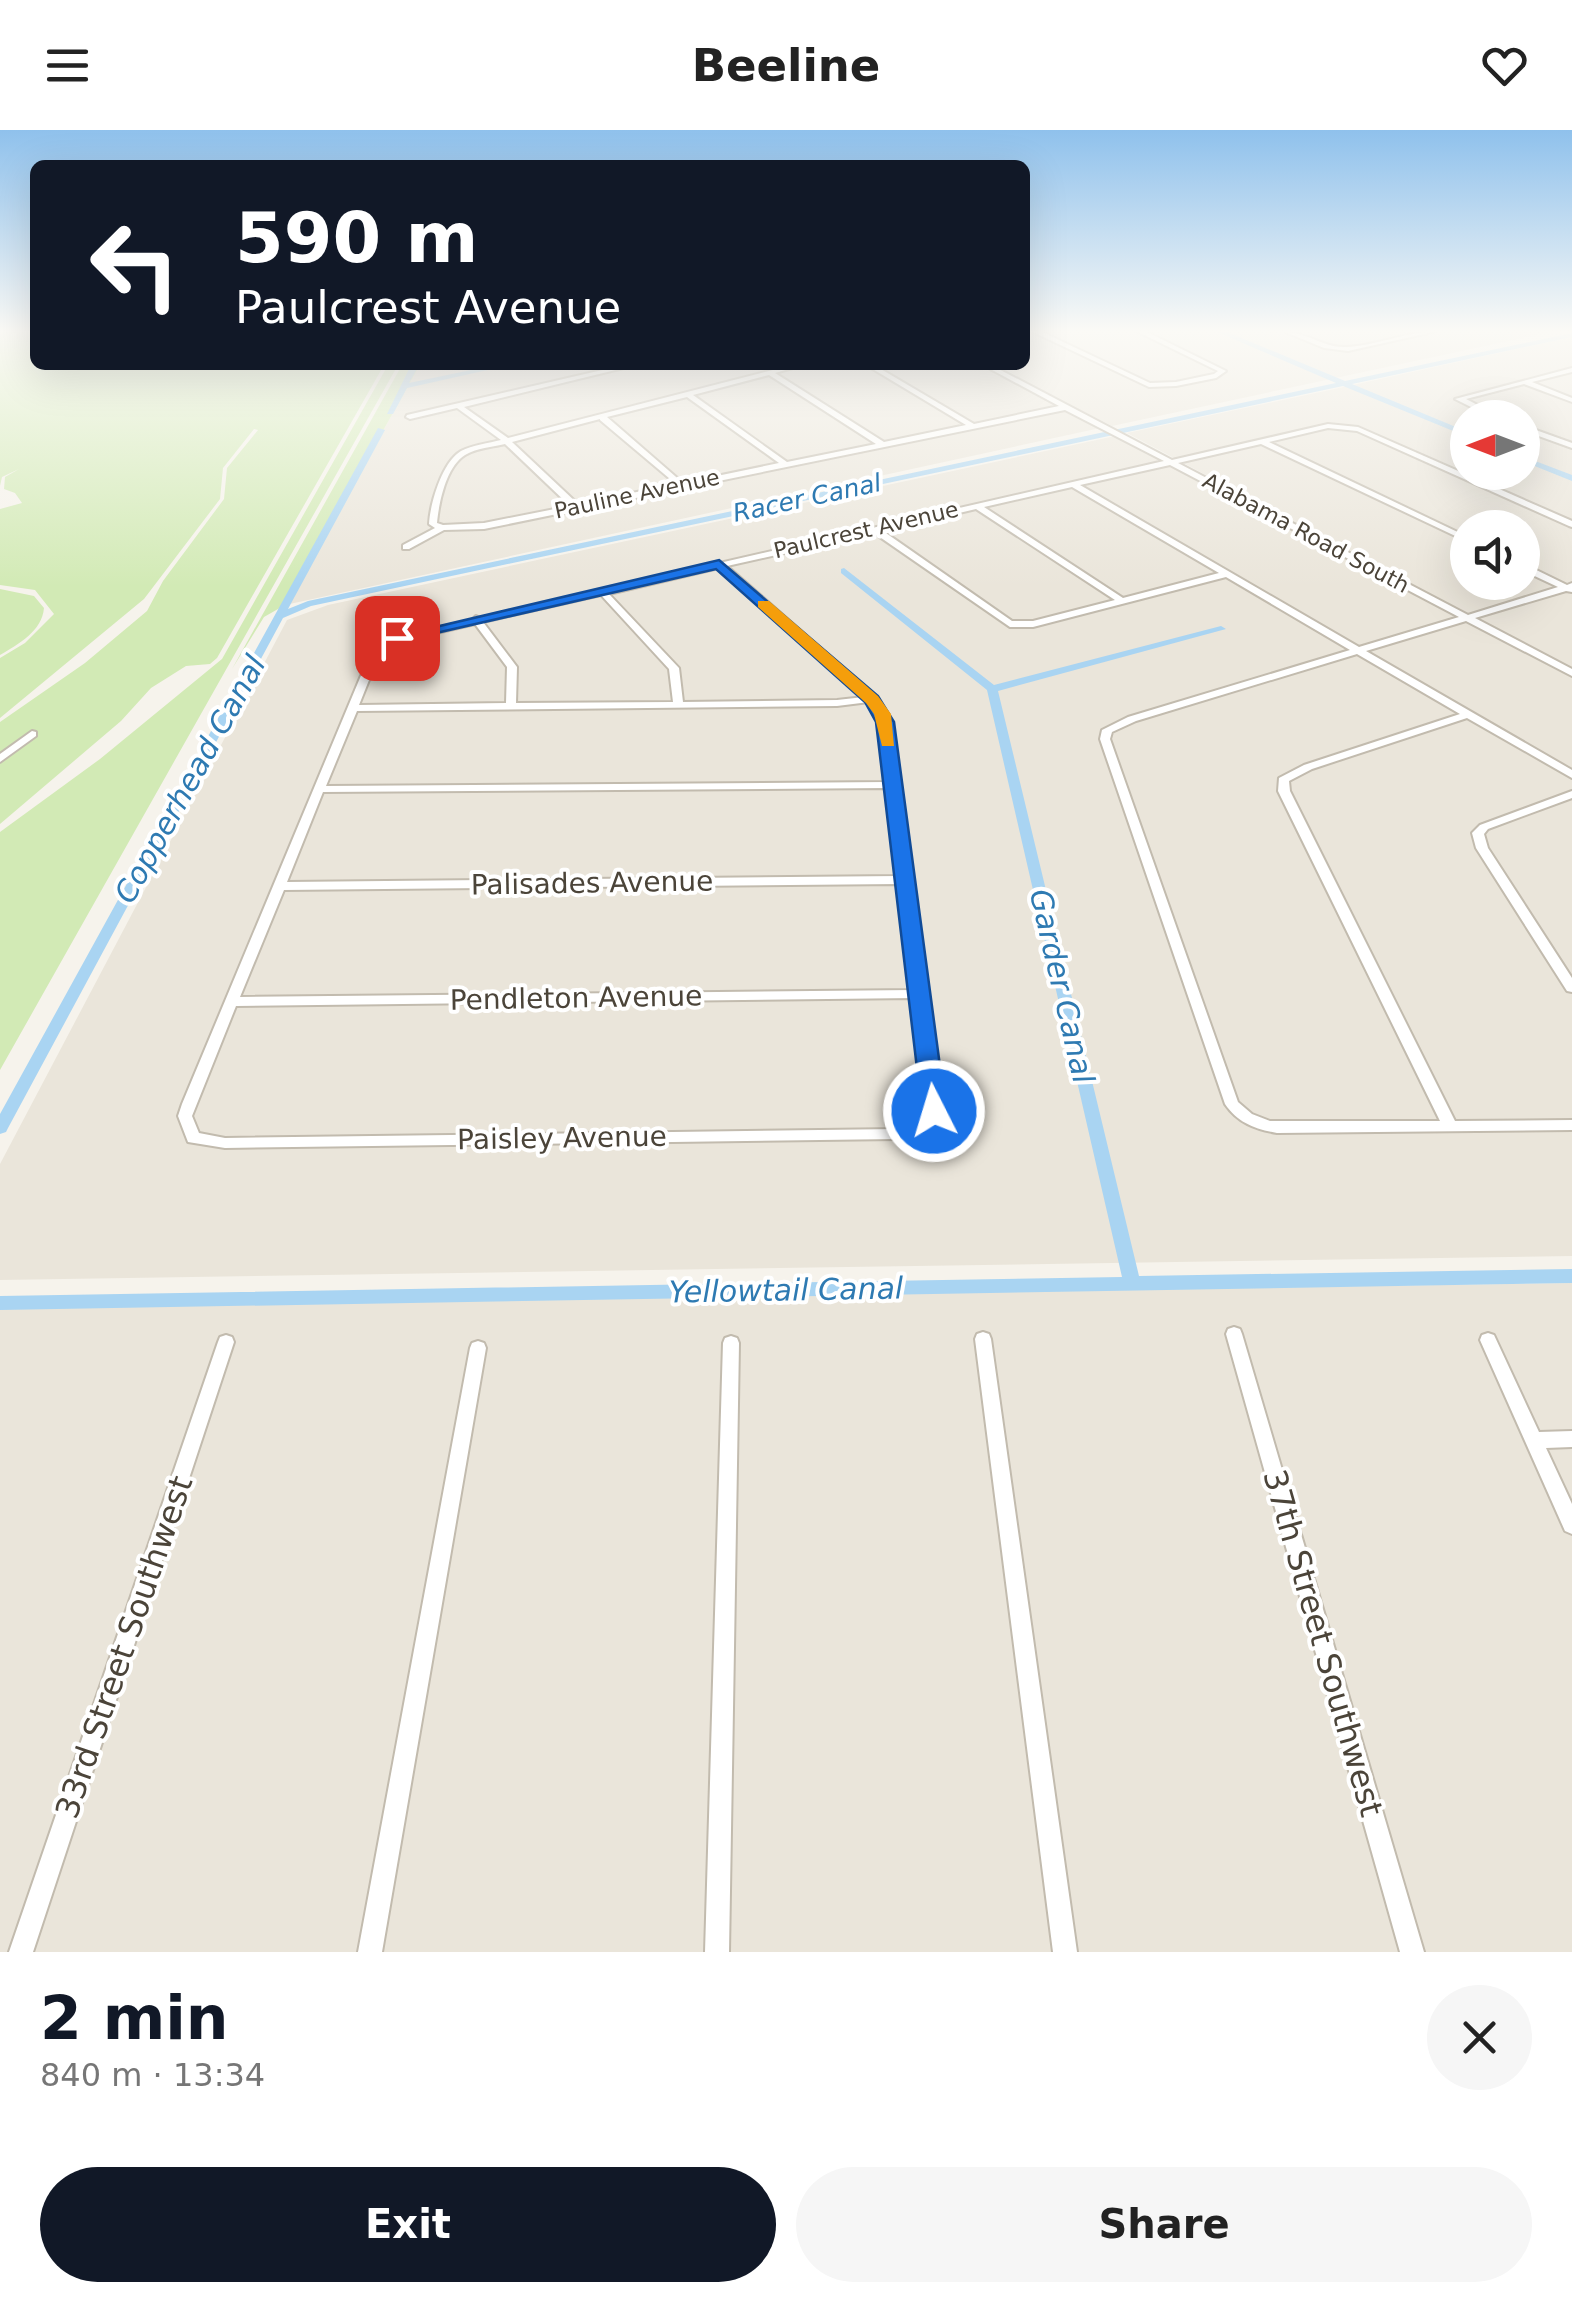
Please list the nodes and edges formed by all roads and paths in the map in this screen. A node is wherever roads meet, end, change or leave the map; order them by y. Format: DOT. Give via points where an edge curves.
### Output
graph roads {
  1 [pos="474,417"];
  2 [pos="607,417"];
  3 [pos="720,417"];
  4 [pos="839,417"];
  5 [pos="957,417"];
  6 [pos="1017,417"];
  7 [pos="1088,417"];
  8 [pos="603,418"];
  9 [pos="972,426"];
  10 [pos="1540,434"];
  11 [pos="1261,441"];
  12 [pos="508,442"];
  13 [pos="882,444"];
  14 [pos="1572,446"];
  15 [pos="1170,461"];
  16 [pos="785,464"];
  17 [pos="1072,484"];
  18 [pos="681,485"];
  19 [pos="977,506"];
  20 [pos="576,507"];
  21 [pos="1572,524"];
  22 [pos="442,528"];
  23 [pos="874,529"];
  24 [pos="1450,531"];
  25 [pos="406,547"];
  26 [pos="719,564"];
  27 [pos="1226,574"];
  28 [pos="1540,574"];
  29 [pos="1570,588"];
  30 [pos="602,591"];
  31 [pos="1122,601"];
  32 [pos="1467,618"];
  33 [pos="476,619"];
  34 [pos="1358,650"];
  35 [pos="1572,674"];
  36 [pos="872,699"];
  37 [pos="678,704"];
  38 [pos="512,706"];
  39 [pos="352,708"];
  40 [pos="1467,714"];
  41 [pos="32,734"];
  42 [pos="0,759"];
  43 [pos="1572,776"];
  44 [pos="894,785"];
  45 [pos="319,789"];
  46 [pos="1572,794"];
  47 [pos="906,880"];
  48 [pos="279,886"];
  49 [pos="1572,987"];
  50 [pos="921,994"];
  51 [pos="231,1002"];
  52 [pos="1572,1124"];
  53 [pos="1450,1126"];
  54 [pos="1234,1334"];
  55 [pos="983,1339"];
  56 [pos="1488,1340"];
  57 [pos="226,1342"];
  58 [pos="732,1343"];
  59 [pos="478,1348"];
  60 [pos="1534,1440"];
  61 [pos="1572,1440"];
  62 [pos="1572,1525"];
  63 [pos="22,1952"];
  64 [pos="370,1952"];
  65 [pos="717,1952"];
  66 [pos="1065,1952"];
  67 [pos="1412,1952"];
  1 -- 12 [label="street"];
  2 -- 8 [label="street"];
  3 -- 16 [label="street"];
  4 -- 13 [label="street"];
  5 -- 9 [label="street"];
  6 -- 9 [label="street, Pauline Avenue"];
  7 -- 15 [label="street, Alabama Road South"];
  8 -- 12 [label="street"];
  8 -- 18 [label="street"];
  9 -- 13 [label="street, Pauline Avenue"];
  10 -- 14 [label="street"];
  11 -- 15 [label="street, Paulcrest Avenue"];
  11 -- 21 [label="street, Paulcrest Avenue" via="1348,426"];
  11 -- 24 [label="street"];
  12 -- 20 [label="street"];
  12 -- 22 [label="street" via="455,460 434,510 433,524"];
  13 -- 16 [label="street, Pauline Avenue"];
  15 -- 17 [label="street, Paulcrest Avenue"];
  15 -- 32 [label="street, Alabama Road South"];
  16 -- 18 [label="street, Pauline Avenue"];
  17 -- 19 [label="street, Paulcrest Avenue"];
  17 -- 27 [label="street"];
  18 -- 20 [label="street, Pauline Avenue"];
  19 -- 23 [label="street, Paulcrest Avenue"];
  19 -- 31 [label="street"];
  20 -- 22 [label="street, Pauline Avenue"];
  22 -- 25 [label="street"];
  23 -- 26 [label="street, Paulcrest Avenue"];
  23 -- 31 [label="street" via="1010,624"];
  26 -- 30 [label="street, Paulcrest Avenue"];
  26 -- 36 [label="street"];
  27 -- 31 [label="street"];
  27 -- 34 [label="street"];
  28 -- 29 [label="street"];
  29 -- 32 [label="street"];
  30 -- 33 [label="street, Paulcrest Avenue"];
  30 -- 37 [label="street" via="674,668"];
  32 -- 34 [label="street"];
  32 -- 35 [label="street, Alabama Road South"];
  33 -- 38 [label="street" via="512,667"];
  33 -- 39 [label="street, Paulcrest Avenue" via="386,642"];
  34 -- 40 [label="street"];
  34 -- 53 [label="street" via="1132,719 1107,730 1110,752 1232,1104 1242,1116 1277,1128"];
  36 -- 37 [label="street"];
  36 -- 44 [label="street" via="885,722"];
  37 -- 38 [label="street"];
  38 -- 39 [label="street"];
  39 -- 45 [label="street"];
  40 -- 43 [label="street"];
  40 -- 53 [label="street" via="1283,780"];
  41 -- 42 [label="street"];
  44 -- 45 [label="street"];
  44 -- 47 [label="street"];
  45 -- 48 [label="street"];
  46 -- 49 [label="street" via="1478,833"];
  47 -- 48 [label="street, Palisades Avenue"];
  47 -- 50 [label="street"];
  48 -- 51 [label="street"];
  50 -- 51 [label="street, Pendleton Avenue"];
  50 -- 51 [label="street, Paisley Avenue" via="935,1098 928,1122 898,1134 225,1143 194,1138 185,1116"];
  52 -- 53 [label="street"];
  54 -- 67 [label="street, 37th Street Southwest"];
  55 -- 66 [label="street"];
  56 -- 60 [label="street"];
  57 -- 63 [label="street, 33rd Street Southwest"];
  58 -- 65 [label="street"];
  59 -- 64 [label="street"];
  60 -- 61 [label="street"];
  60 -- 62 [label="street"];
}
